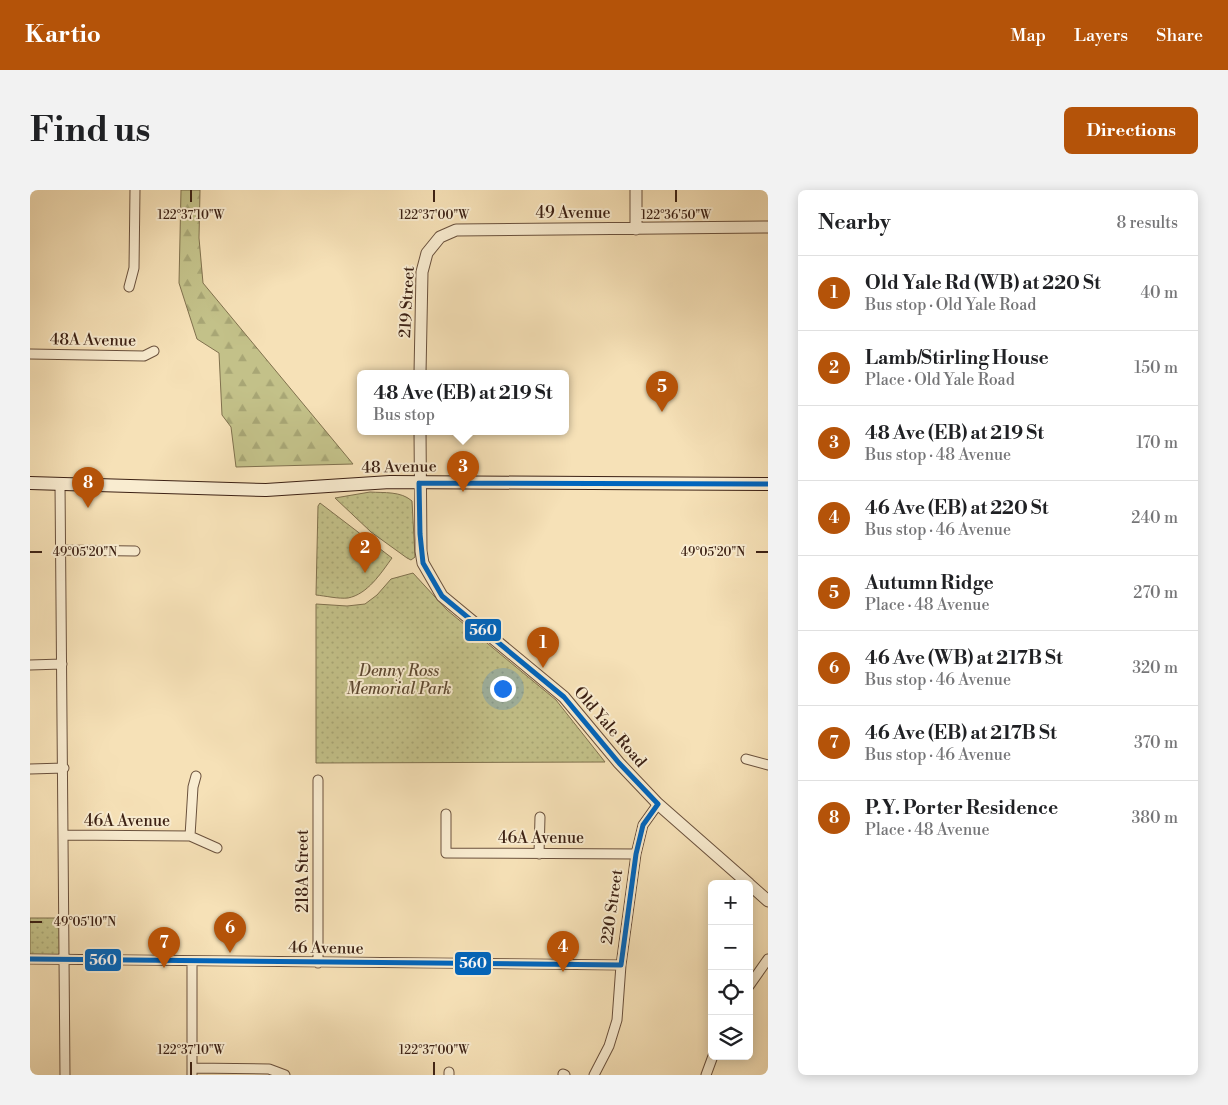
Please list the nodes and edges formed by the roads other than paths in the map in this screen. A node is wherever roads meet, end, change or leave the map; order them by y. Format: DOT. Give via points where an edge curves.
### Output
graph roads {
  1 [pos="134,190"];
  2 [pos="636,190"];
  3 [pos="768,228"];
  4 [pos="636,229"];
  5 [pos="440,238"];
  6 [pos="129,287"];
  7 [pos="154,351"];
  8 [pos="30,354"];
  9 [pos="420,370"];
  10 [pos="420,435"];
  11 [pos="30,483"];
  12 [pos="419,483"];
  13 [pos="60,484"];
  14 [pos="768,484"];
  15 [pos="61,550"];
  16 [pos="135,551"];
  17 [pos="62,664"];
  18 [pos="30,665"];
  19 [pos="746,759"];
  20 [pos="768,765"];
  21 [pos="64,768"];
  22 [pos="30,769"];
  23 [pos="196,776"];
  24 [pos="318,780"];
  25 [pos="658,804"];
  26 [pos="446,814"];
  27 [pos="540,817"];
  28 [pos="64,835"];
  29 [pos="190,836"];
  30 [pos="217,848"];
  31 [pos="539,854"];
  32 [pos="636,854"];
  33 [pos="744,880"];
  34 [pos="753,888"];
  35 [pos="768,901"];
  36 [pos="30,959"];
  37 [pos="64,959"];
  38 [pos="768,959"];
  39 [pos="192,961"];
  40 [pos="318,963"];
  41 [pos="621,965"];
  42 [pos="753,980"];
  43 [pos="712,1060"];
  44 [pos="192,1072"];
  45 [pos="65,1075"];
  46 [pos="285,1075"];
  47 [pos="594,1075"];
  48 [pos="706,1075"];
  1 -- 6 [label="street" via="134,268"];
  2 -- 4 [label="street"];
  3 -- 4 [label="street, 49 Avenue"];
  4 -- 5 [label="street, 49 Avenue" via="456,230"];
  5 -- 9 [label="street, 219 Street" via="427,253 422,272"];
  7 -- 8 [label="street, 48A Avenue" via="144,356"];
  10 -- 12 [label="street"];
  11 -- 13 [label="main road, 48 Avenue"];
  12 -- 13 [label="main road, 48 Avenue" via="266,490"];
  12 -- 14 [label="main road, 48 Avenue"];
  12 -- 25 [label="street, Old Yale Road" via="423,563 442,596 564,697"];
  13 -- 15 [label="street"];
  15 -- 16 [label="street"];
  15 -- 17 [label="street"];
  17 -- 18 [label="street"];
  17 -- 21 [label="street"];
  19 -- 20 [label="street"];
  21 -- 22 [label="street"];
  21 -- 28 [label="street"];
  23 -- 29 [label="street"];
  24 -- 40 [label="street, 218A Street"];
  25 -- 32 [label="street, 220 Street" via="643,825"];
  25 -- 33 [label="street, Old Yale Road"];
  26 -- 31 [label="street, 46A Avenue" via="446,853"];
  27 -- 31 [label="street"];
  28 -- 29 [label="street, 46A Avenue"];
  28 -- 37 [label="street"];
  29 -- 30 [label="street, 46A Avenue"];
  31 -- 32 [label="street, 46A Avenue"];
  32 -- 41 [label="street, 220 Street"];
  34 -- 35 [label="street, Old Yale Road"];
  36 -- 37 [label="street, 46 Avenue"];
  37 -- 39 [label="street, 46 Avenue"];
  37 -- 45 [label="street"];
  38 -- 42 [label="street"];
  39 -- 40 [label="street, 46 Avenue"];
  39 -- 44 [label="street"];
  40 -- 41 [label="street, 46 Avenue"];
  41 -- 47 [label="street, 220 Street" via="617,1020 609,1046"];
  43 -- 48 [label="street"];
  44 -- 46 [label="street" via="269,1069"];
}
